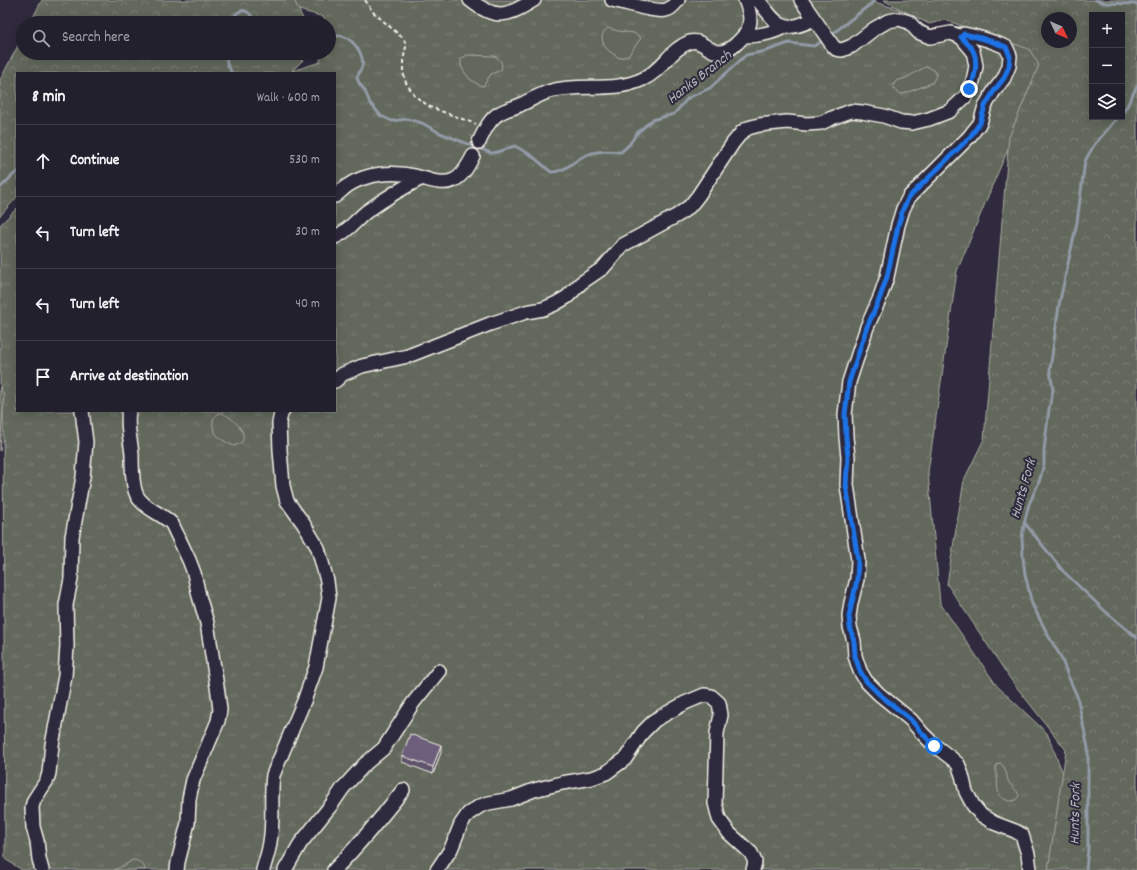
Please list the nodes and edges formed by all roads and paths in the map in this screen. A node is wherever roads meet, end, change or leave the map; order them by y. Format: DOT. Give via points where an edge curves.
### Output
graph roads {
  1 [pos="365,0"];
  2 [pos="470,0"];
  3 [pos="534,0"];
  4 [pos="612,0"];
  5 [pos="678,0"];
  6 [pos="745,0"];
  7 [pos="758,0"];
  8 [pos="801,0"];
  9 [pos="814,19"];
  10 [pos="784,27"];
  11 [pos="745,36"];
  12 [pos="961,37"];
  13 [pos="482,136"];
  14 [pos="473,156"];
  15 [pos="422,178"];
  16 [pos="336,195"];
  17 [pos="336,236"];
  18 [pos="336,380"];
  19 [pos="82,412"];
  20 [pos="129,412"];
  21 [pos="282,412"];
  22 [pos="439,671"];
  23 [pos="403,790"];
  24 [pos="42,870"];
  25 [pos="178,870"];
  26 [pos="263,870"];
  27 [pos="285,870"];
  28 [pos="334,870"];
  29 [pos="437,870"];
  30 [pos="753,870"];
  31 [pos="1030,870"];
  1 -- 13 [label="path" via="373,12 404,39 406,47 403,72 406,83 415,96 430,107 477,125"];
  2 -- 3 [label="lane" via="486,11 499,14 519,10"];
  4 -- 5 [label="lane" via="665,10 674,6"];
  6 -- 11 [label="lane" via="750,20"];
  7 -- 10 [label="lane" via="778,24"];
  8 -- 9 [label="lane"];
  9 -- 10 [label="lane"];
  9 -- 12 [label="lane" via="833,46 842,50 888,21 899,19 909,22 918,32 930,37 951,33"];
  10 -- 11 [label="lane" via="754,36"];
  11 -- 13 [label="lane" via="731,48 719,52 693,41 673,52 644,79 627,84 550,91 500,113 491,121"];
  12 -- 18 [label="lane" via="973,51 976,66 973,81 965,97 950,110 912,123 851,111 822,123 787,122 748,128 733,143 690,206 623,245 603,268 581,283 567,297 543,309 490,324 408,356 362,366 343,374"];
  12 -- 31 [label="lane" via="964,34 973,36 1006,47 1010,56 1009,66 985,106 980,123 970,137 909,197 898,226 887,277 849,382 845,414 848,457 846,485 858,560 857,580 849,616 855,656 866,681 911,720 934,746 958,764 966,792 981,815 1022,835"];
  14 -- 15 [label="lane" via="466,169 455,180 444,182"];
  15 -- 16 [label="lane" via="378,174 347,186"];
  15 -- 17 [label="lane" via="383,200"];
  19 -- 24 [label="lane" via="86,442 83,477 72,537 66,605 67,646 64,676 49,773 32,807 33,827"];
  20 -- 25 [label="lane" via="129,439 137,496 143,504 169,520 189,560 207,623 220,710 218,722 193,780 188,823"];
  21 -- 26 [label="lane" via="279,423 283,486 287,501 318,548 329,598 316,667 273,775 270,843"];
  22 -- 27 [label="lane" via="413,703 384,748 343,788 300,844"];
  23 -- 28 [label="lane" via="379,822"];
  29 -- 30 [label="lane" via="451,849 461,824 468,814 480,806 606,773 625,759 643,732 655,720 704,695 711,696 719,703 721,715 717,733 715,803 719,819 729,833 751,853 755,862"];
}
